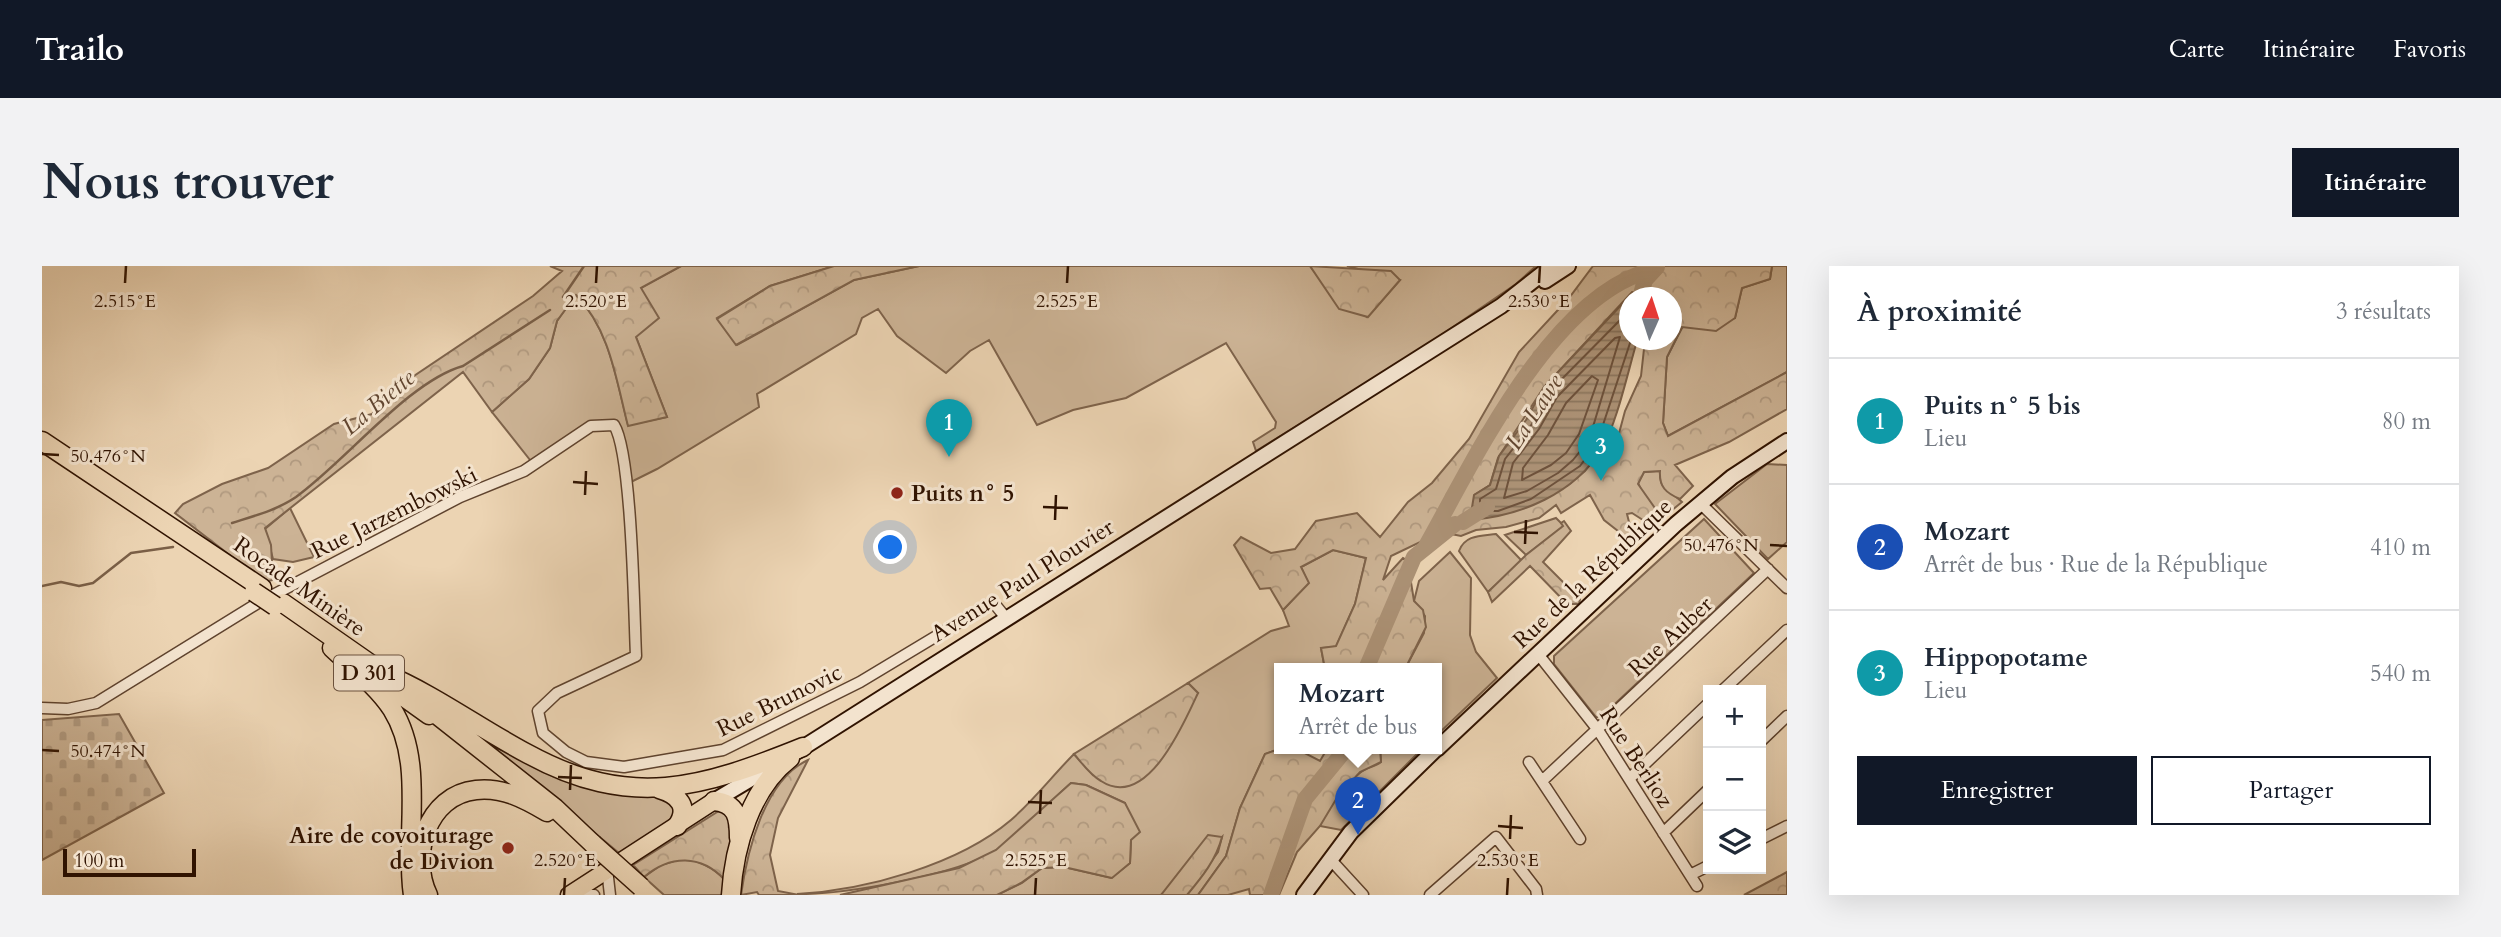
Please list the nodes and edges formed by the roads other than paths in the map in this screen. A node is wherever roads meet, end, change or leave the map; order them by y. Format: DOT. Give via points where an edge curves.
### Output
graph roads {
  1 [pos="1552,266"];
  2 [pos="1568,266"];
  3 [pos="1501,306"];
  4 [pos="614,425"];
  5 [pos="1787,440"];
  6 [pos="42,442"];
  7 [pos="1700,503"];
  8 [pos="1768,569"];
  9 [pos="1787,589"];
  10 [pos="279,605"];
  11 [pos="1006,618"];
  12 [pos="1787,630"];
  13 [pos="324,640"];
  14 [pos="1538,654"];
  15 [pos="383,673"];
  16 [pos="1728,685"];
  17 [pos="42,708"];
  18 [pos="1703,709"];
  19 [pos="1787,716"];
  20 [pos="1598,730"];
  21 [pos="1766,736"];
  22 [pos="464,737"];
  23 [pos="1442,744"];
  24 [pos="803,747"];
  25 [pos="1432,754"];
  26 [pos="1529,762"];
  27 [pos="1629,779"];
  28 [pos="1542,781"];
  29 [pos="656,789"];
  30 [pos="1703,795"];
  31 [pos="714,801"];
  32 [pos="677,826"];
  33 [pos="1787,826"];
  34 [pos="1663,832"];
  35 [pos="1766,836"];
  36 [pos="1580,839"];
  37 [pos="593,844"];
  38 [pos="739,848"];
  39 [pos="1330,859"];
  40 [pos="1703,868"];
  41 [pos="607,869"];
  42 [pos="1690,875"];
  43 [pos="1697,886"];
  44 [pos="645,891"];
  45 [pos="1537,892"];
  46 [pos="413,895"];
  47 [pos="428,895"];
  48 [pos="569,895"];
  49 [pos="574,895"];
  50 [pos="594,895"];
  51 [pos="610,895"];
  52 [pos="731,895"];
  53 [pos="1304,895"];
  54 [pos="1363,895"];
  55 [pos="1430,895"];
  1 -- 3 [label="main road, Avenue Paul Plouvier"];
  2 -- 3 [label="main road, Avenue Paul Plouvier"];
  3 -- 11 [label="main road, Avenue Paul Plouvier"];
  4 -- 11 [label="street, Rue Brunovic" via="620,435 627,497 636,656 557,693 538,711 543,733 586,762 624,767 723,750 860,682 993,602"];
  4 -- 17 [label="street, Rue Jarzembowski" via="591,426 524,471 460,497 276,593 96,703"];
  5 -- 7 [label="main road, Rue de la République"];
  6 -- 10 [label="highway, Rocade Minière / D 301, bridge" via="157,526"];
  7 -- 8 [label="street"];
  7 -- 14 [label="main road, Rue de la République"];
  8 -- 9 [label="street"];
  8 -- 20 [label="street, Rue Auber"];
  10 -- 13 [label="highway, Rocade Minière / D 301"];
  10 -- 15 [label="highway, Rocade Minière / D 301"];
  11 -- 24 [label="main road, Avenue Paul Plouvier"];
  12 -- 16 [label="street"];
  13 -- 22 [label="highway, Rocade Minière / D 301"];
  13 -- 46 [label="highway" via="381,695 400,727 412,797 409,853"];
  14 -- 20 [label="street, Rue Berlioz"];
  14 -- 23 [label="main road, Rue de la République"];
  15 -- 22 [label="highway, Rocade Minière / D 301"];
  15 -- 29 [label="highway" via="418,688 558,769 610,785"];
  18 -- 27 [label="street"];
  19 -- 21 [label="street"];
  20 -- 27 [label="street, Rue Berlioz"];
  20 -- 28 [label="street, Rue Auber"];
  22 -- 37 [label="highway, Rocade Minière / D 301"];
  24 -- 29 [label="highway" via="719,780"];
  24 -- 31 [label="main road, Avenue Paul Plouvier"];
  24 -- 38 [label="highway" via="768,777"];
  25 -- 39 [label="main road, Rue de la République" via="1368,813"];
  26 -- 28 [label="street"];
  27 -- 34 [label="street, Rue Berlioz"];
  28 -- 36 [label="street"];
  29 -- 32 [label="highway" via="672,794 683,805"];
  30 -- 34 [label="street"];
  31 -- 32 [label="main road, Avenue Paul Plouvier"];
  31 -- 38 [label="highway" via="728,804 737,815"];
  32 -- 41 [label="main road, Avenue Paul Plouvier"];
  33 -- 35 [label="street"];
  34 -- 42 [label="street, Rue Berlioz"];
  37 -- 44 [label="highway, Rocade Minière / D 301, bridge"];
  37 -- 47 [label="highway" via="518,796 468,791 440,810 424,835 420,873"];
  38 -- 52 [label="highway"];
  39 -- 53 [label="main road, Rue de la République"];
  39 -- 54 [label="street"];
  40 -- 42 [label="street"];
  41 -- 48 [label="main road, Avenue Paul Plouvier"];
  41 -- 51 [label="street"];
  42 -- 43 [label="street, Rue Berlioz"];
  45 -- 55 [label="street" via="1496,837"];
  49 -- 50 [label="street"];
}
